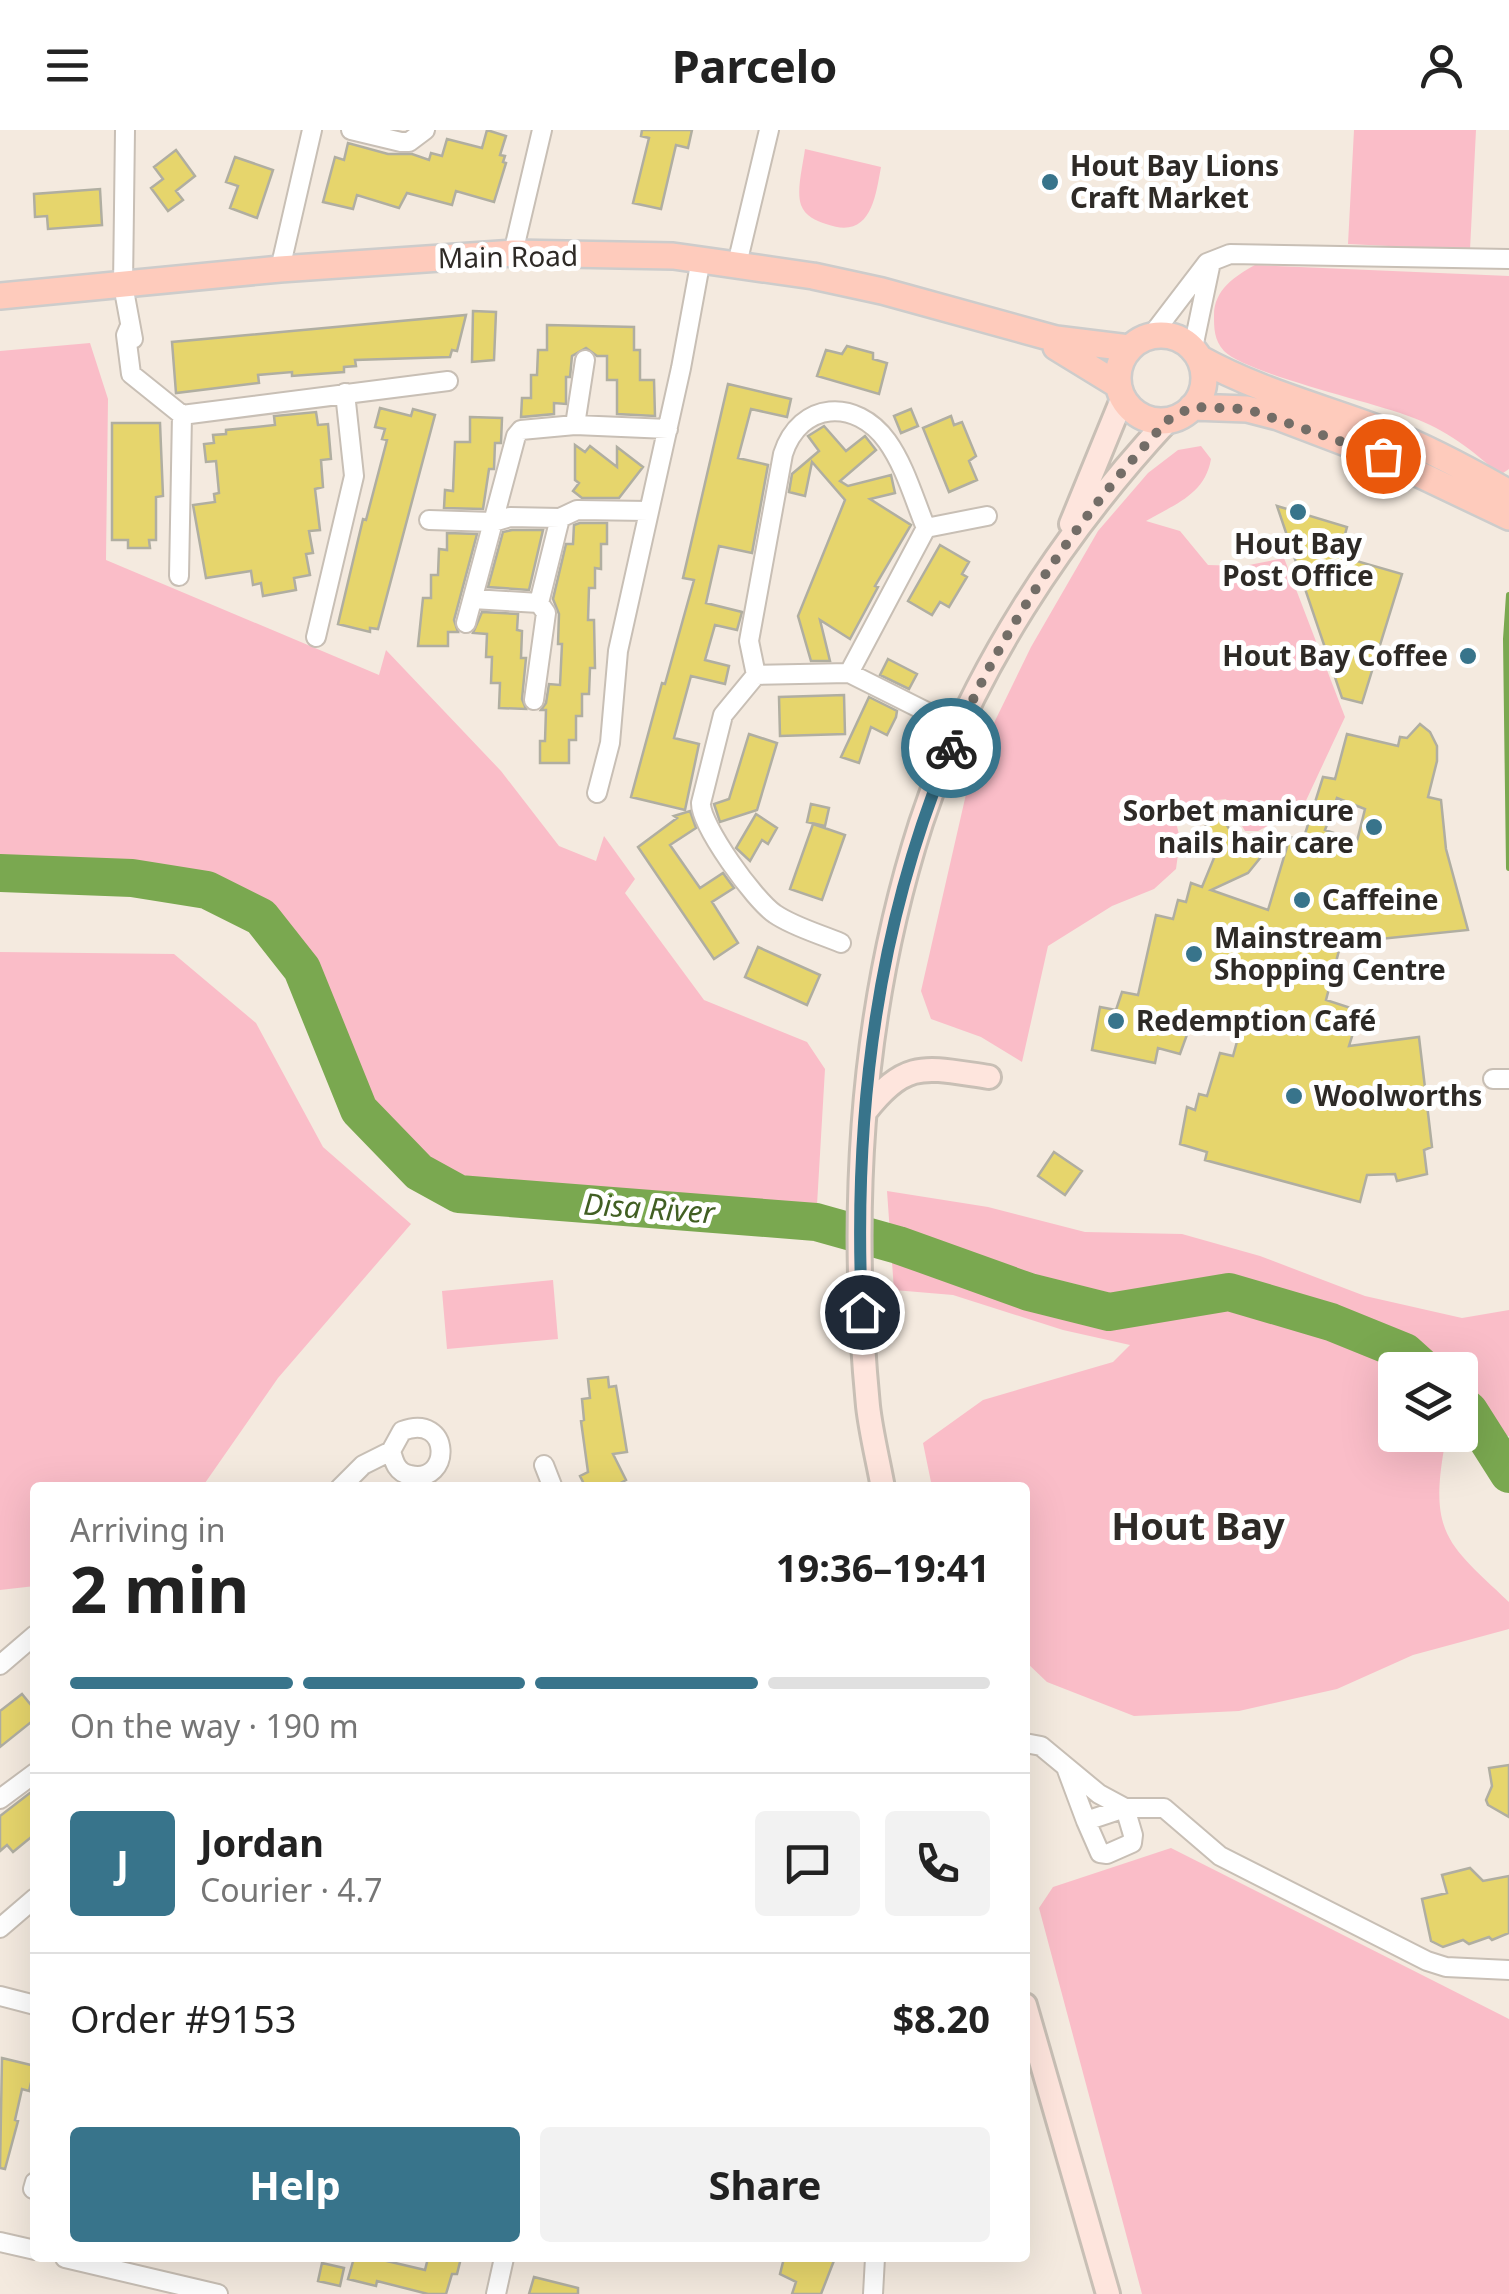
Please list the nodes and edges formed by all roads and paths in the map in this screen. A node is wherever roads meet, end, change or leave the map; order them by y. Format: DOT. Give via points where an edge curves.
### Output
graph roads {
  1 [pos="126,130"];
  2 [pos="312,130"];
  3 [pos="351,130"];
  4 [pos="425,130"];
  5 [pos="540,130"];
  6 [pos="769,130"];
  7 [pos="514,253"];
  8 [pos="701,259"];
  9 [pos="1509,259"];
  10 [pos="1211,261"];
  11 [pos="737,264"];
  12 [pos="280,269"];
  13 [pos="123,285"];
  14 [pos="0,296"];
  15 [pos="1010,328"];
  16 [pos="1152,335"];
  17 [pos="1129,348"];
  18 [pos="1196,353"];
  19 [pos="585,360"];
  20 [pos="448,381"];
  21 [pos="1120,391"];
  22 [pos="345,393"];
  23 [pos="1192,407"];
  24 [pos="182,414"];
  25 [pos="1168,420"];
  26 [pos="575,425"];
  27 [pos="668,429"];
  28 [pos="1409,442"];
  29 [pos="1469,498"];
  30 [pos="1507,507"];
  31 [pos="649,511"];
  32 [pos="987,516"];
  33 [pos="560,518"];
  34 [pos="429,520"];
  35 [pos="493,522"];
  36 [pos="926,528"];
  37 [pos="1060,551"];
  38 [pos="179,576"];
  39 [pos="472,598"];
  40 [pos="550,611"];
  41 [pos="466,623"];
  42 [pos="316,637"];
  43 [pos="849,673"];
  44 [pos="756,675"];
  45 [pos="534,700"];
  46 [pos="960,728"];
  47 [pos="597,793"];
  48 [pos="841,943"];
  49 [pos="989,1077"];
  50 [pos="863,1114"];
  51 [pos="391,1451"];
  52 [pos="544,1465"];
  53 [pos="346,1482"];
  54 [pos="551,1482"];
  55 [pos="882,1482"];
  56 [pos="30,1638"];
  57 [pos="0,1665"];
  58 [pos="1030,1744"];
  59 [pos="1066,1768"];
  60 [pos="30,1777"];
  61 [pos="0,1800"];
  62 [pos="1124,1808"];
  63 [pos="1086,1821"];
  64 [pos="30,1902"];
  65 [pos="0,1928"];
  66 [pos="1509,1970"];
  67 [pos="0,1996"];
  68 [pos="30,2004"];
  69 [pos="1030,2023"];
  70 [pos="0,2242"];
  71 [pos="30,2249"];
  72 [pos="82,2262"];
  73 [pos="503,2262"];
  74 [pos="875,2262"];
  75 [pos="218,2294"];
  76 [pos="496,2294"];
  77 [pos="873,2294"];
  78 [pos="1108,2294"];
  1 -- 13 [label="street"];
  2 -- 12 [label="street"];
  3 -- 4 [label="street" via="401,142"];
  5 -- 7 [label="street"];
  6 -- 11 [label="street"];
  7 -- 8 [label="main road, Main Road"];
  7 -- 12 [label="main road, Main Road"];
  8 -- 11 [label="main road, Main Road"];
  8 -- 27 [label="street"];
  9 -- 10 [label="street" via="1252,252"];
  10 -- 16 [label="street"];
  10 -- 18 [label="street"];
  11 -- 15 [label="main road, Main Road" via="882,290"];
  12 -- 13 [label="main road, Main Road"];
  13 -- 14 [label="main road, Main Road"];
  13 -- 24 [label="street" via="136,380"];
  15 -- 17 [label="main road, Main Road"];
  15 -- 21 [label="main road, Main Road" via="1076,357"];
  16 -- 17 [label="main road"];
  16 -- 18 [label="main road" via="1181,339"];
  17 -- 21 [label="main road" via="1118,372"];
  18 -- 23 [label="main road" via="1203,384"];
  18 -- 28 [label="main road" via="1248,384"];
  19 -- 26 [label="street"];
  20 -- 22 [label="street"];
  21 -- 25 [label="main road, Main Road" via="1142,416"];
  21 -- 37 [label="street"];
  22 -- 24 [label="street"];
  22 -- 42 [label="street" via="354,476"];
  23 -- 25 [label="main road"];
  23 -- 29 [label="main road" via="1278,418 1383,456"];
  24 -- 38 [label="street"];
  25 -- 37 [label="street"];
  26 -- 27 [label="street"];
  26 -- 35 [label="street" via="518,431"];
  27 -- 31 [label="street"];
  28 -- 29 [label="main road" via="1416,454 1464,478"];
  28 -- 30 [label="main road" via="1455,462"];
  29 -- 30 [label="main road"];
  31 -- 33 [label="street" via="577,510"];
  31 -- 47 [label="street"];
  32 -- 36 [label="street"];
  33 -- 35 [label="street"];
  33 -- 40 [label="street"];
  34 -- 35 [label="street"];
  35 -- 39 [label="street"];
  36 -- 43 [label="street"];
  36 -- 44 [label="street" via="880,431 830,410 809,416 783,454 749,641"];
  37 -- 46 [label="street"];
  39 -- 40 [label="street"];
  39 -- 41 [label="street"];
  40 -- 45 [label="street"];
  43 -- 44 [label="street"];
  43 -- 46 [label="street"];
  44 -- 48 [label="street" via="722,715 702,818 772,913"];
  46 -- 50 [label="street" via="908,871"];
  49 -- 50 [label="street" via="910,1072 894,1079"];
  50 -- 55 [label="street" via="861,1286 868,1409"];
  51 -- 53 [label="street"];
  52 -- 54 [label="street"];
  56 -- 57 [label="street"];
  58 -- 59 [label="street"];
  59 -- 62 [label="street"];
  59 -- 63 [label="street"];
  60 -- 61 [label="street"];
  62 -- 63 [label="street"];
  62 -- 63 [label="street" via="1133,1835 1129,1846 1100,1853"];
  62 -- 66 [label="street" via="1164,1808 1220,1856 1427,1962"];
  64 -- 65 [label="street"];
  67 -- 68 [label="street"];
  69 -- 78 [label="street"];
  70 -- 71 [label="street"];
  72 -- 75 [label="street"];
  73 -- 76 [label="street"];
  74 -- 77 [label="street"];
}
